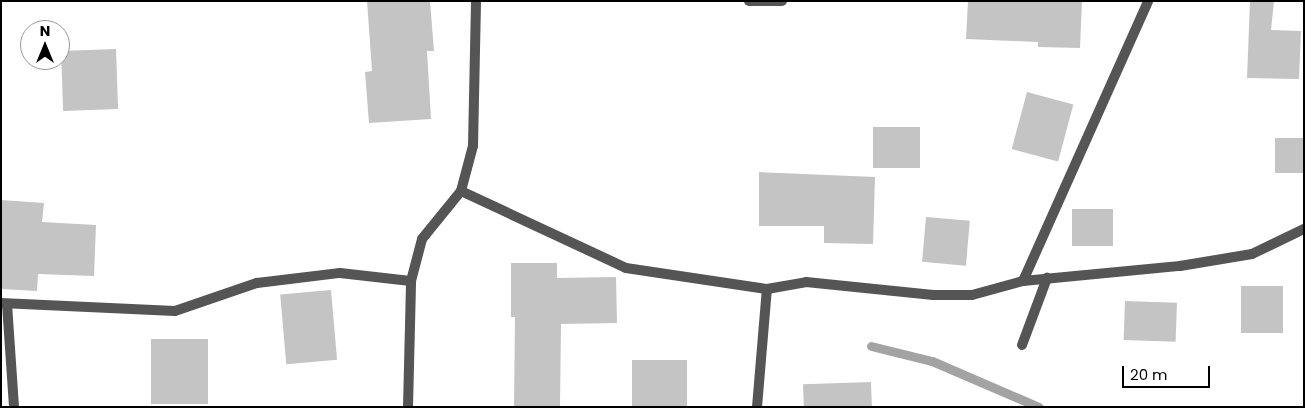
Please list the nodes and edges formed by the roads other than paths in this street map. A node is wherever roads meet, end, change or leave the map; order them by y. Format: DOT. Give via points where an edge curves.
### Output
graph roads {
  1 [pos="476,1"];
  2 [pos="749,1"];
  3 [pos="782,1"];
  4 [pos="1148,1"];
  5 [pos="461,191"];
  6 [pos="1304,229"];
  7 [pos="1047,278"];
  8 [pos="411,281"];
  9 [pos="1023,281"];
  10 [pos="766,289"];
  11 [pos="4,303"];
  12 [pos="1022,345"];
  13 [pos="14,407"];
  14 [pos="408,407"];
  15 [pos="757,407"];
  1 -- 5 [label="street" via="473,146"];
  2 -- 3 [label="street"];
  4 -- 9 [label="street"];
  5 -- 8 [label="street" via="422,240"];
  5 -- 10 [label="street" via="626,268"];
  6 -- 7 [label="street" via="1252,254 1180,266"];
  7 -- 9 [label="street"];
  7 -- 12 [label="street"];
  8 -- 11 [label="street" via="340,273 257,283 175,311"];
  8 -- 14 [label="street"];
  9 -- 10 [label="street" via="972,295 933,295 806,282"];
  10 -- 15 [label="street"];
  11 -- 13 [label="street"];
}
